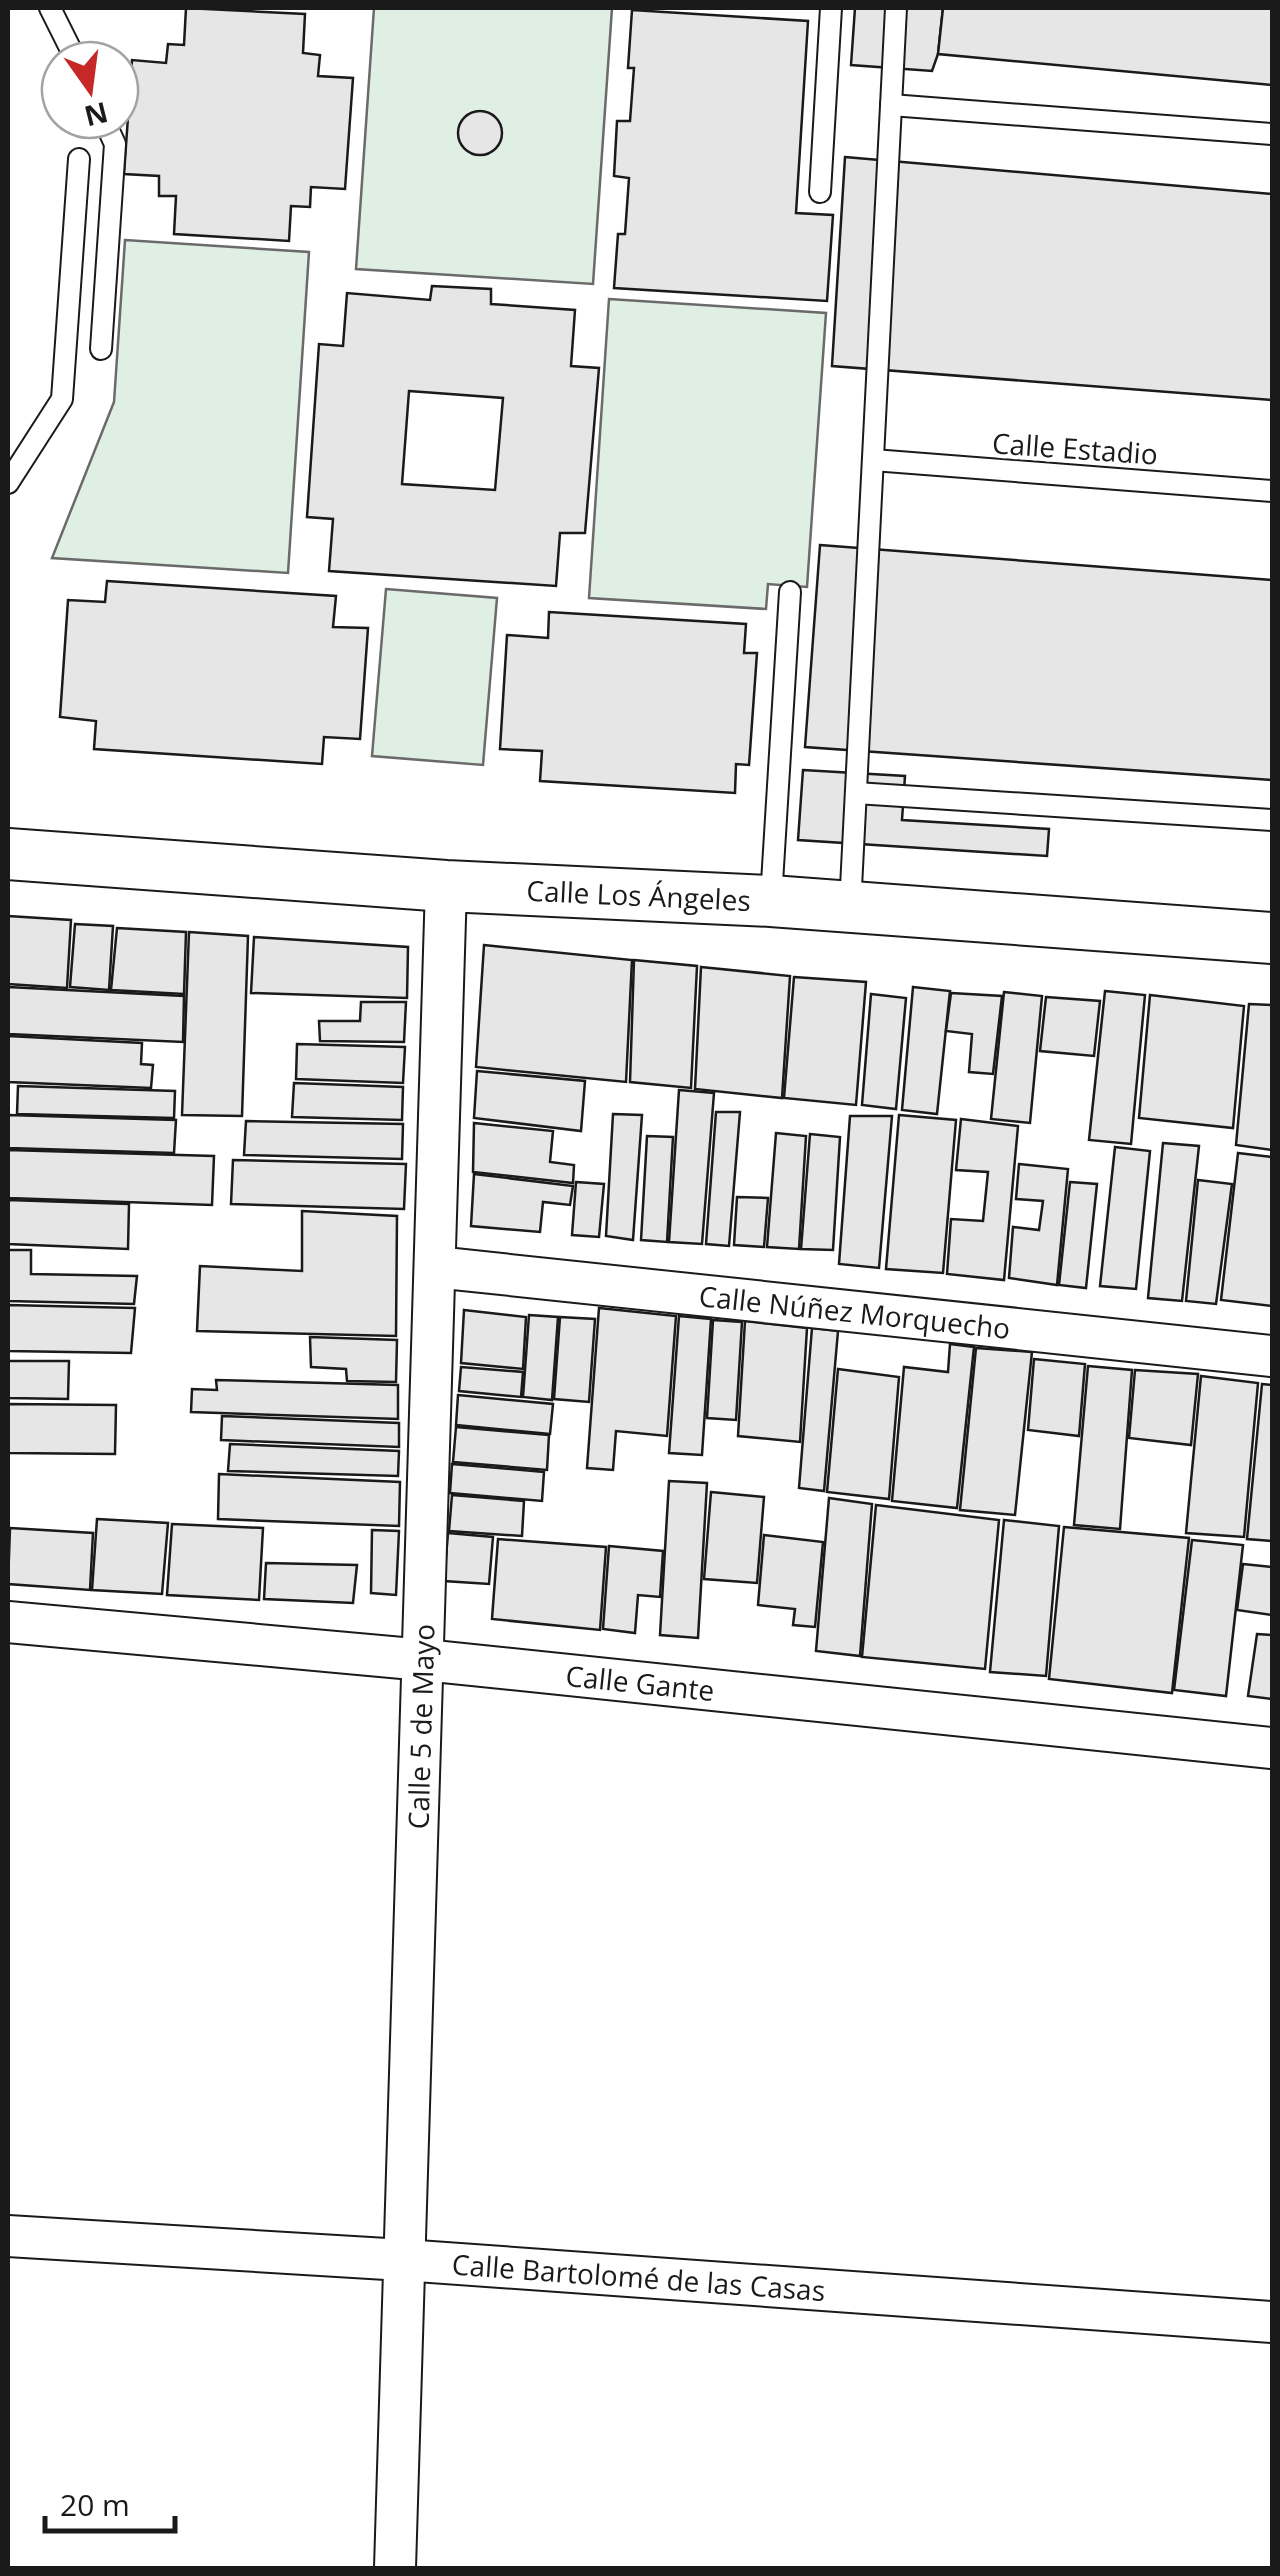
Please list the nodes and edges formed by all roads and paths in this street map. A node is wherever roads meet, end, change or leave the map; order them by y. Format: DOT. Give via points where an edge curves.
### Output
graph roads {
  1 [pos="50,8"];
  2 [pos="831,8"];
  3 [pos="896,8"];
  4 [pos="66,40"];
  5 [pos="891,105"];
  6 [pos="1272,134"];
  7 [pos="114,140"];
  8 [pos="79,158"];
  9 [pos="820,192"];
  10 [pos="100,349"];
  11 [pos="874,460"];
  12 [pos="8,483"];
  13 [pos="1272,491"];
  14 [pos="790,592"];
  15 [pos="856,793"];
  16 [pos="1272,820"];
  17 [pos="8,854"];
  18 [pos="446,886"];
  19 [pos="770,901"];
  20 [pos="850,907"];
  21 [pos="1272,938"];
  22 [pos="436,1267"];
  23 [pos="1272,1356"];
  24 [pos="8,1622"];
  25 [pos="424,1660"];
  26 [pos="1272,1748"];
  27 [pos="8,2236"];
  28 [pos="404,2260"];
  29 [pos="1272,2322"];
  30 [pos="394,2568"];
  1 -- 4 [label="lane"];
  2 -- 9 [label="lane"];
  3 -- 5 [label="lane"];
  5 -- 6 [label="lane"];
  5 -- 11 [label="lane"];
  7 -- 10 [label="lane"];
  8 -- 12 [label="lane" via="62,399"];
  11 -- 13 [label="lane, Calle Estadio"];
  11 -- 15 [label="lane"];
  14 -- 19 [label="lane"];
  15 -- 16 [label="lane"];
  15 -- 20 [label="lane"];
  17 -- 18 [label="street, Calle Los Ángeles"];
  18 -- 19 [label="street, Calle Los Ángeles"];
  18 -- 22 [label="street, Calle 5 de Mayo"];
  19 -- 20 [label="street, Calle Los Ángeles"];
  20 -- 21 [label="street, Calle Los Ángeles"];
  22 -- 23 [label="street, Calle Núñez Morquecho"];
  22 -- 25 [label="street, Calle 5 de Mayo"];
  24 -- 25 [label="street, Calle Gante"];
  25 -- 26 [label="street, Calle Gante"];
  25 -- 28 [label="street, Calle 5 de Mayo"];
  27 -- 28 [label="street, Calle Bartolomé de las Casas"];
  28 -- 29 [label="street, Calle Bartolomé de las Casas"];
  28 -- 30 [label="street, Calle 5 de Mayo"];
}
